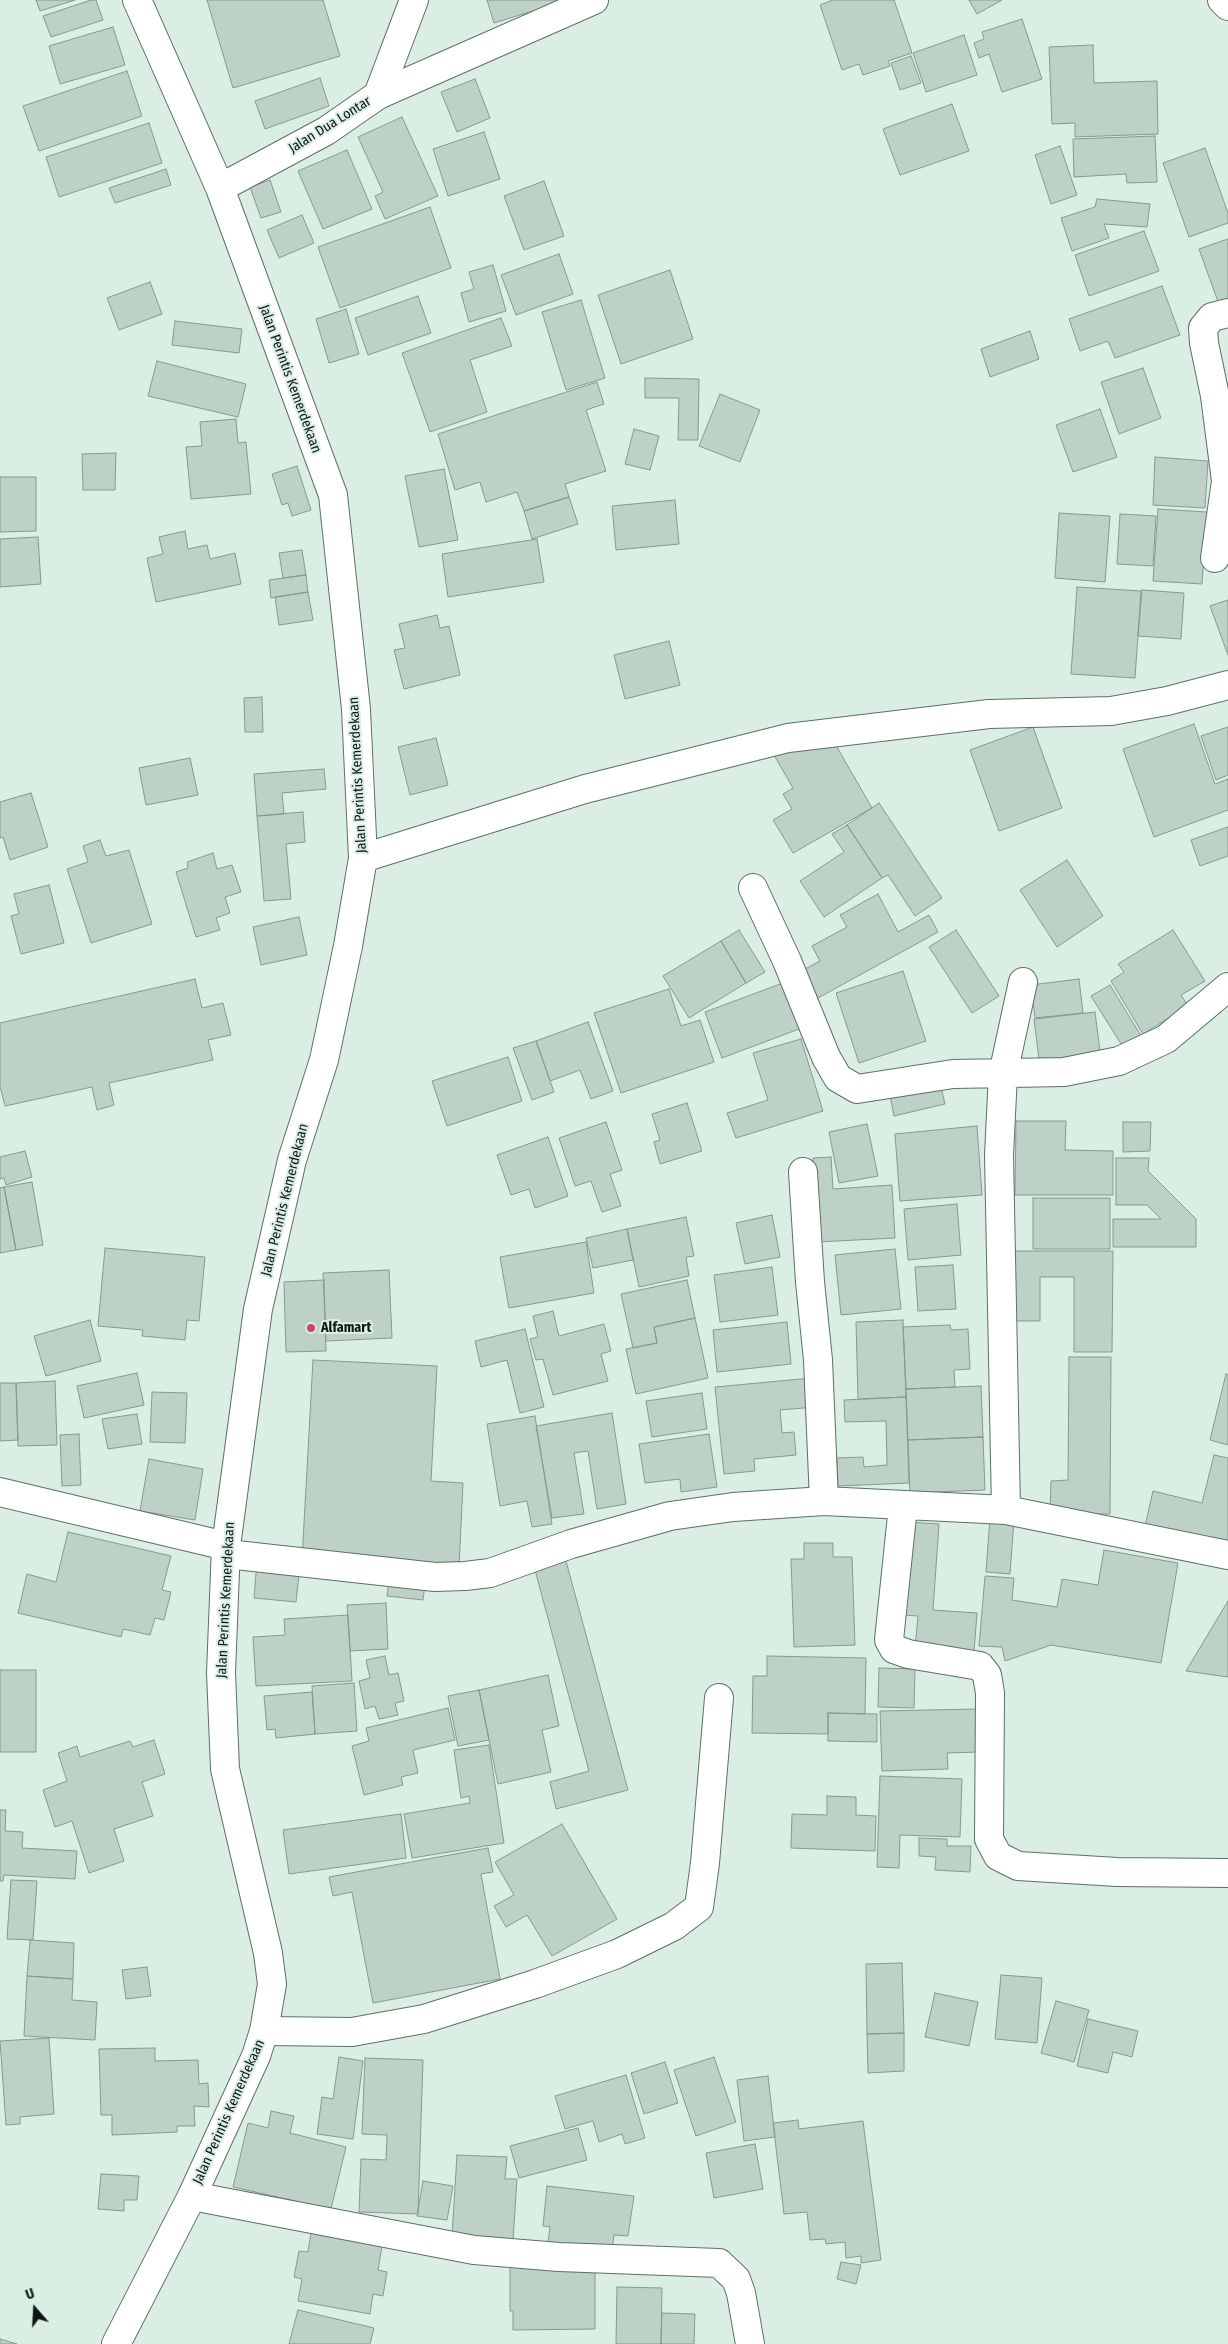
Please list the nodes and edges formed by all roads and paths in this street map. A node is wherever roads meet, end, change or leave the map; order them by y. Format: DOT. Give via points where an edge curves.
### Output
graph roads {
  1 [pos="137,0"];
  2 [pos="414,0"];
  3 [pos="594,0"];
  4 [pos="1222,0"];
  5 [pos="1228,6"];
  6 [pos="378,95"];
  7 [pos="220,188"];
  8 [pos="1228,313"];
  9 [pos="1215,558"];
  10 [pos="1228,685"];
  11 [pos="363,858"];
  12 [pos="753,888"];
  13 [pos="1023,982"];
  14 [pos="1228,987"];
  15 [pos="1003,1074"];
  16 [pos="803,1172"];
  17 [pos="0,1492"];
  18 [pos="824,1501"];
  19 [pos="903,1506"];
  20 [pos="1006,1510"];
  21 [pos="226,1550"];
  22 [pos="1228,1555"];
  23 [pos="720,1698"];
  24 [pos="1228,1872"];
  25 [pos="264,2031"];
  26 [pos="192,2196"];
  27 [pos="116,2344"];
  28 [pos="750,2344"];
  1 -- 7 [label="street, Jalan Perintis Kemerdekaan"];
  2 -- 6 [label="street, Jalan Dua Lontar"];
  3 -- 6 [label="street"];
  4 -- 5 [label="street"];
  6 -- 7 [label="street, Jalan Dua Lontar" via="326,131"];
  7 -- 11 [label="street, Jalan Perintis Kemerdekaan" via="333,495 356,709"];
  8 -- 9 [label="street" via="1212,318 1203,328 1226,481"];
  10 -- 11 [label="street" via="1111,711 989,714 788,738 585,789"];
  11 -- 21 [label="street, Jalan Perintis Kemerdekaan" via="324,1060 292,1160 258,1309"];
  12 -- 15 [label="street" via="838,1078 857,1088 953,1074"];
  13 -- 15 [label="street"];
  14 -- 15 [label="street" via="1166,1039 1119,1061 1064,1072"];
  15 -- 20 [label="street" via="999,1156"];
  16 -- 18 [label="street" via="818,1360"];
  17 -- 21 [label="street"];
  18 -- 19 [label="street"];
  18 -- 21 [label="street" via="733,1507 670,1516 571,1544 490,1573 464,1576 435,1577"];
  19 -- 20 [label="street"];
  19 -- 24 [label="street" via="889,1640 894,1649 908,1654 980,1666 987,1675 990,1693 989,1839 998,1856 1018,1866 1117,1872"];
  20 -- 22 [label="street"];
  21 -- 25 [label="street, Jalan Perintis Kemerdekaan" via="221,1674 225,1769 268,1953 272,1984"];
  23 -- 25 [label="street" via="699,1907 674,1926 617,1954 424,2019 352,2032"];
  25 -- 26 [label="street, Jalan Perintis Kemerdekaan" via="256,2056"];
  26 -- 27 [label="street, Jalan Perintis Kemerdekaan"];
  26 -- 28 [label="street" via="474,2250 559,2257 719,2262 736,2279"];
}
